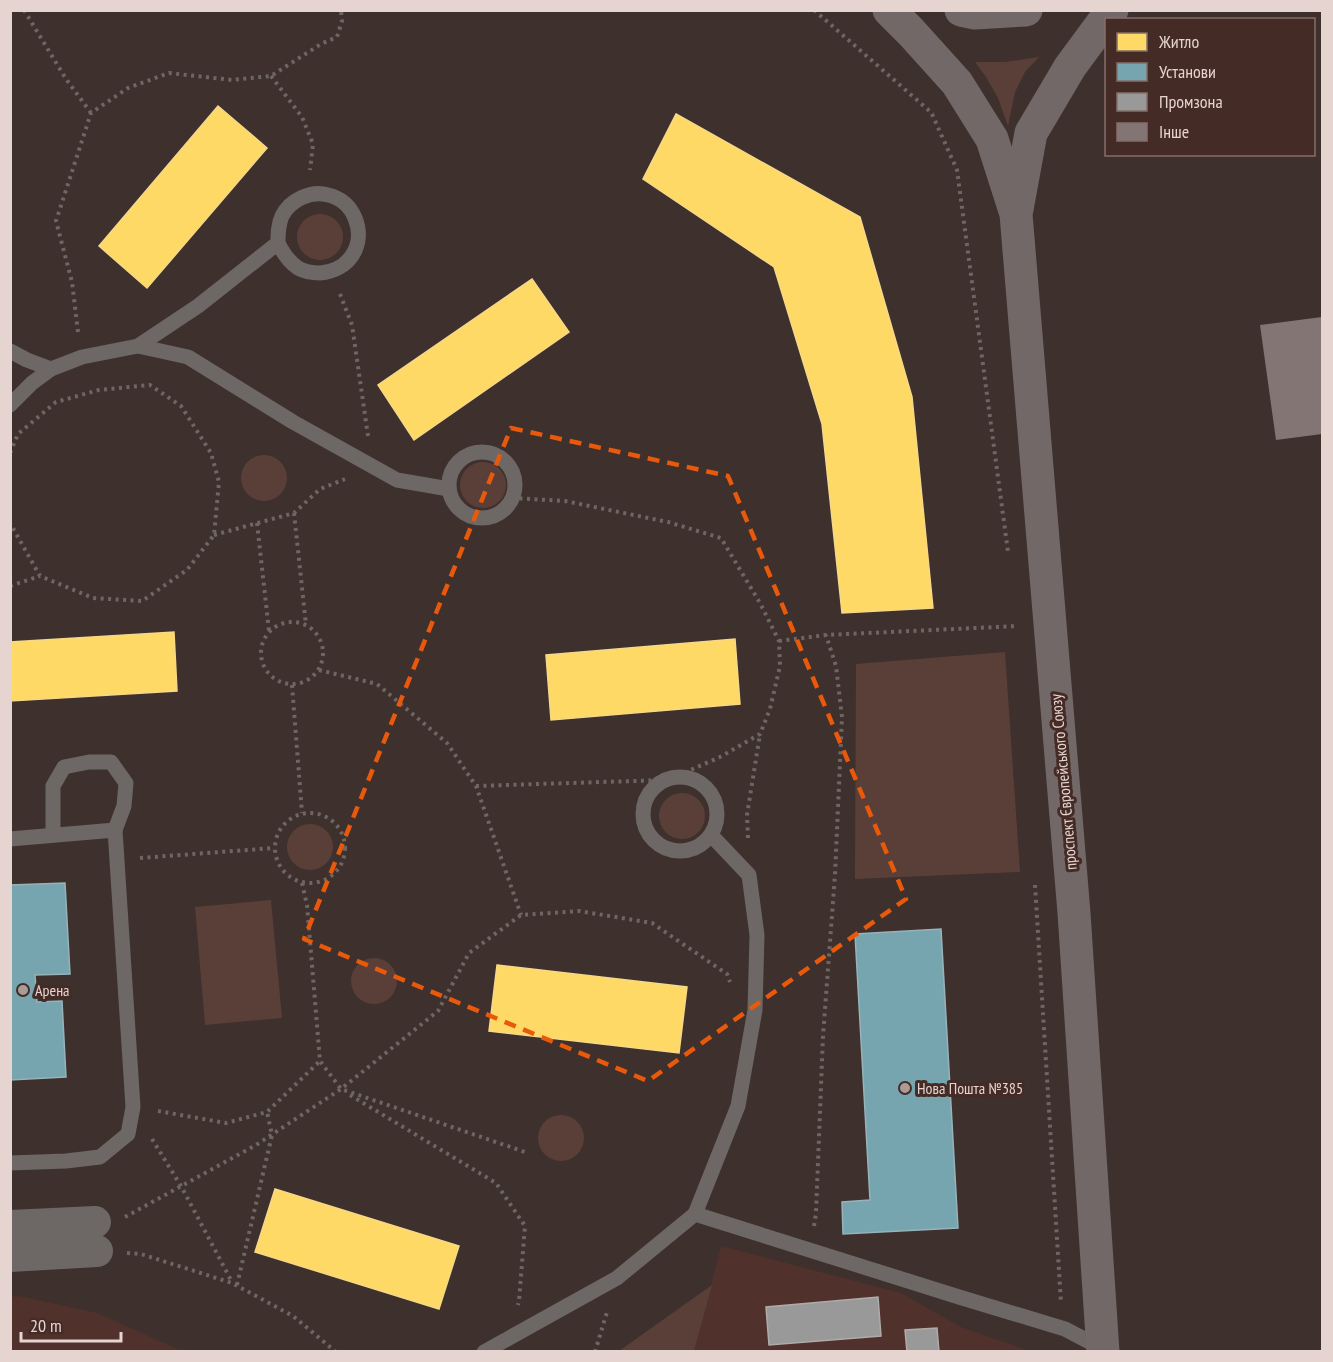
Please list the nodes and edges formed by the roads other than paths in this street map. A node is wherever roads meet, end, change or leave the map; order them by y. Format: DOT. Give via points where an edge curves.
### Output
graph roads {
  1 [pos="889,10"];
  2 [pos="961,10"];
  3 [pos="1026,10"];
  4 [pos="1105,20"];
  5 [pos="1016,214"];
  6 [pos="278,243"];
  7 [pos="138,346"];
  8 [pos="10,351"];
  9 [pos="51,369"];
  10 [pos="10,405"];
  11 [pos="449,489"];
  12 [pos="115,830"];
  13 [pos="53,835"];
  14 [pos="711,835"];
  15 [pos="10,838"];
  16 [pos="10,1163"];
  17 [pos="695,1214"];
  18 [pos="10,1226"];
  19 [pos="10,1256"];
  20 [pos="1103,1350"];
  21 [pos="484,1352"];
  1 -- 5 [label="main road, проспект Європейського Союзу" via="957,83 992,139"];
  2 -- 3 [label="main road"];
  4 -- 5 [label="main road, проспект Європейського Союзу" via="1031,133"];
  5 -- 20 [label="main road, проспект Європейського Союзу" via="1073,901"];
  6 -- 6 [label="lane" via="298,268 312,273 330,272 343,266 353,254 358,226 341,200 321,193 307,195 291,204 282,216"];
  6 -- 7 [label="lane" via="198,306"];
  7 -- 9 [label="lane" via="82,357"];
  7 -- 11 [label="lane" via="188,357 397,480"];
  8 -- 9 [label="lane"];
  9 -- 10 [label="lane"];
  11 -- 11 [label="lane" via="460,510 481,518 503,511 512,498 515,478 502,458 481,451 460,460 453,469"];
  12 -- 13 [label="lane"];
  12 -- 13 [label="lane" via="124,806 126,783 111,762 89,762 64,767 53,786"];
  12 -- 16 [label="lane" via="134,1107 128,1134 100,1157"];
  13 -- 15 [label="lane"];
  14 -- 14 [label="lane" via="695,849 664,847 653,839 644,822 647,797 655,786 671,778 696,779 716,802 717,823"];
  14 -- 17 [label="lane" via="748,875 757,935 755,1010 738,1106"];
  17 -- 20 [label="lane" via="1065,1329"];
  17 -- 21 [label="lane" via="617,1278"];
  18 -- 19 [label="street" via="91,1237"];
}
